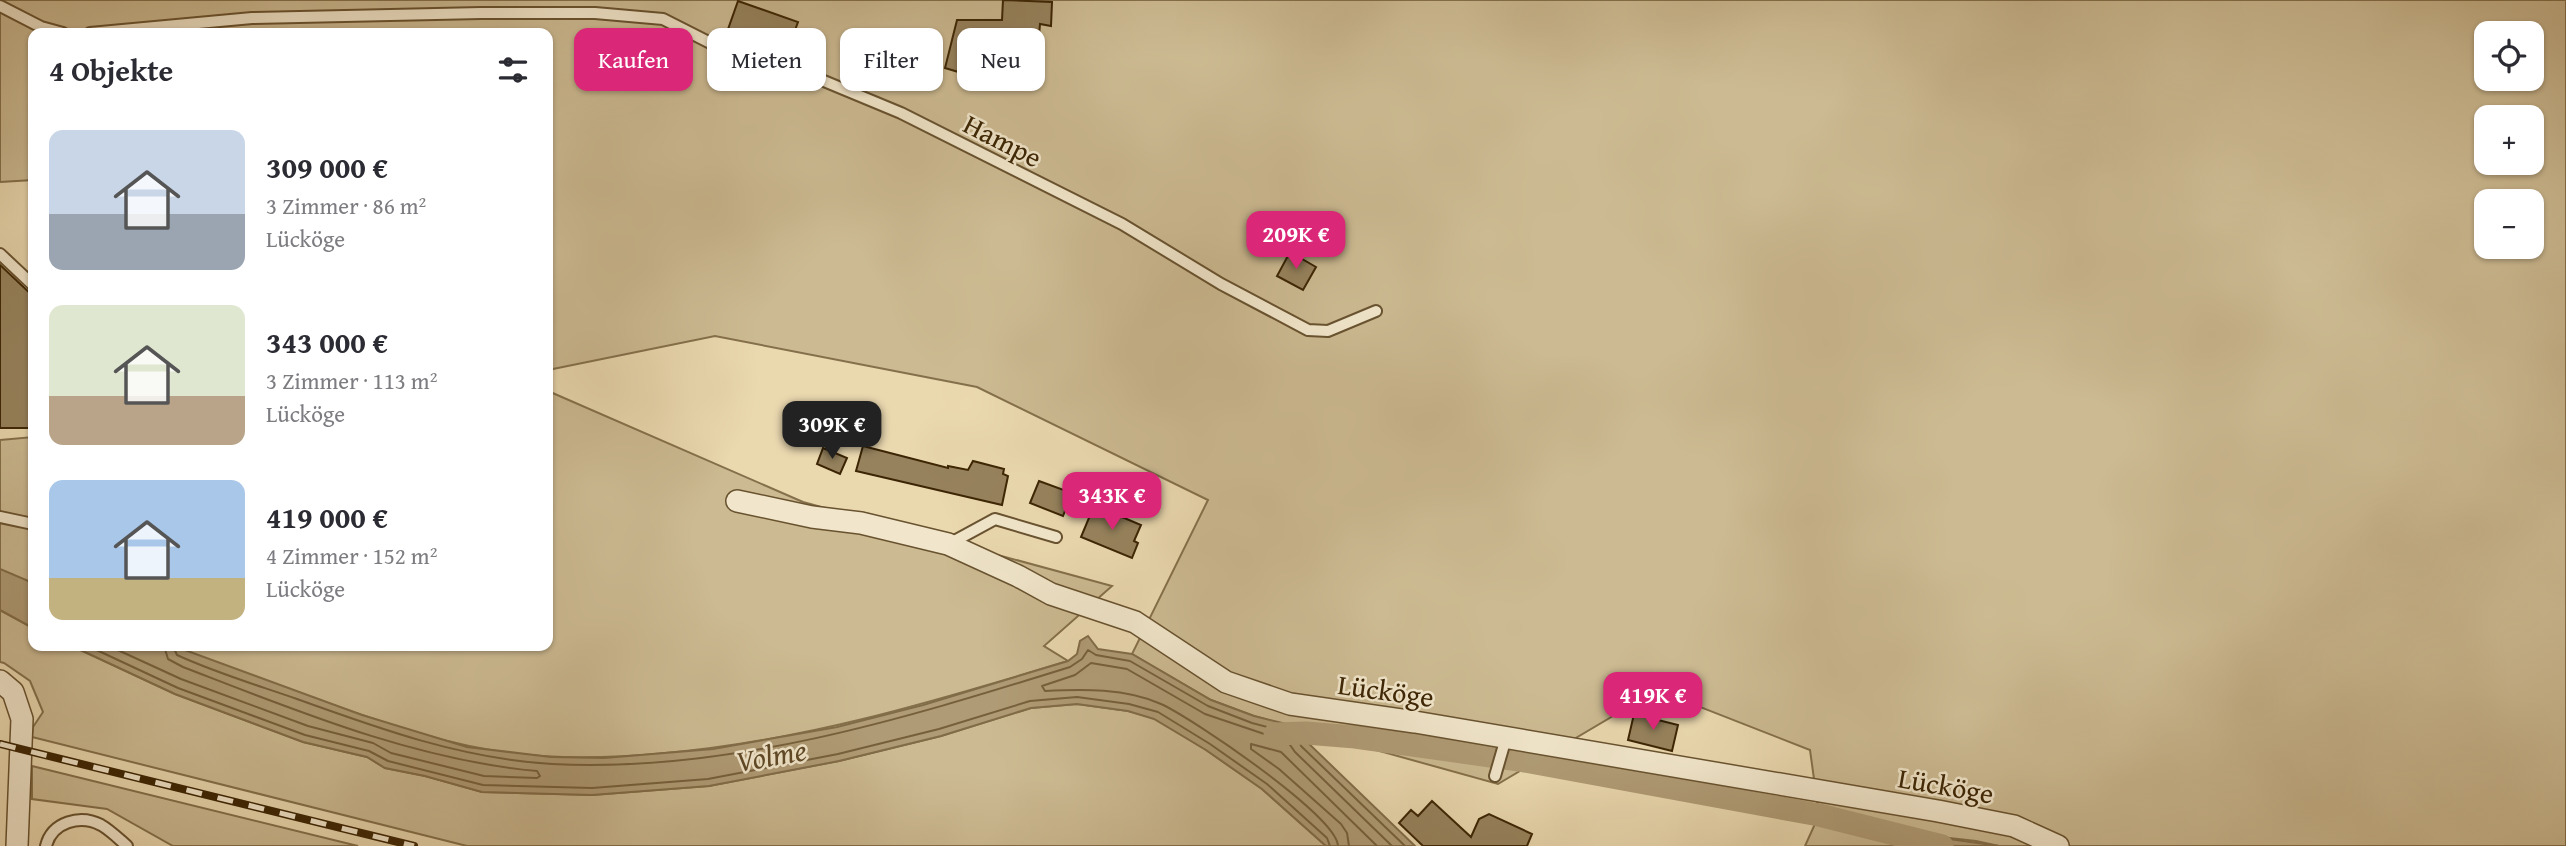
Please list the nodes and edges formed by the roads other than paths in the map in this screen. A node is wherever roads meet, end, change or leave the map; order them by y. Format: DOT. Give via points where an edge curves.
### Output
graph roads {
  1 [pos="0,6"];
  2 [pos="45,28"];
  3 [pos="144,28"];
  4 [pos="0,254"];
  5 [pos="28,280"];
  6 [pos="1376,311"];
  7 [pos="737,501"];
  8 [pos="0,517"];
  9 [pos="28,523"];
  10 [pos="1056,537"];
  11 [pos="948,544"];
  12 [pos="0,681"];
  13 [pos="1506,738"];
  14 [pos="1495,776"];
  15 [pos="17,846"];
  16 [pos="46,846"];
  17 [pos="127,846"];
  18 [pos="2058,846"];
  1 -- 2 [label="lane"];
  3 -- 6 [label="lane, Hampe" via="252,18 481,13 595,13 663,19 746,61 795,69 901,113 1122,224 1308,330 1328,331"];
  4 -- 5 [label="lane"];
  7 -- 11 [label="street, Lücköge"];
  8 -- 9 [label="lane"];
  10 -- 11 [label="lane" via="995,519"];
  11 -- 13 [label="street, Lücköge" via="1051,594 1135,622 1226,682 1290,704"];
  12 -- 15 [label="street" via="13,692 22,719"];
  13 -- 14 [label="lane"];
  13 -- 18 [label="street, Lücköge" via="2014,826"];
  16 -- 17 [label="lane" via="56,829 77,820 101,825"];
}
